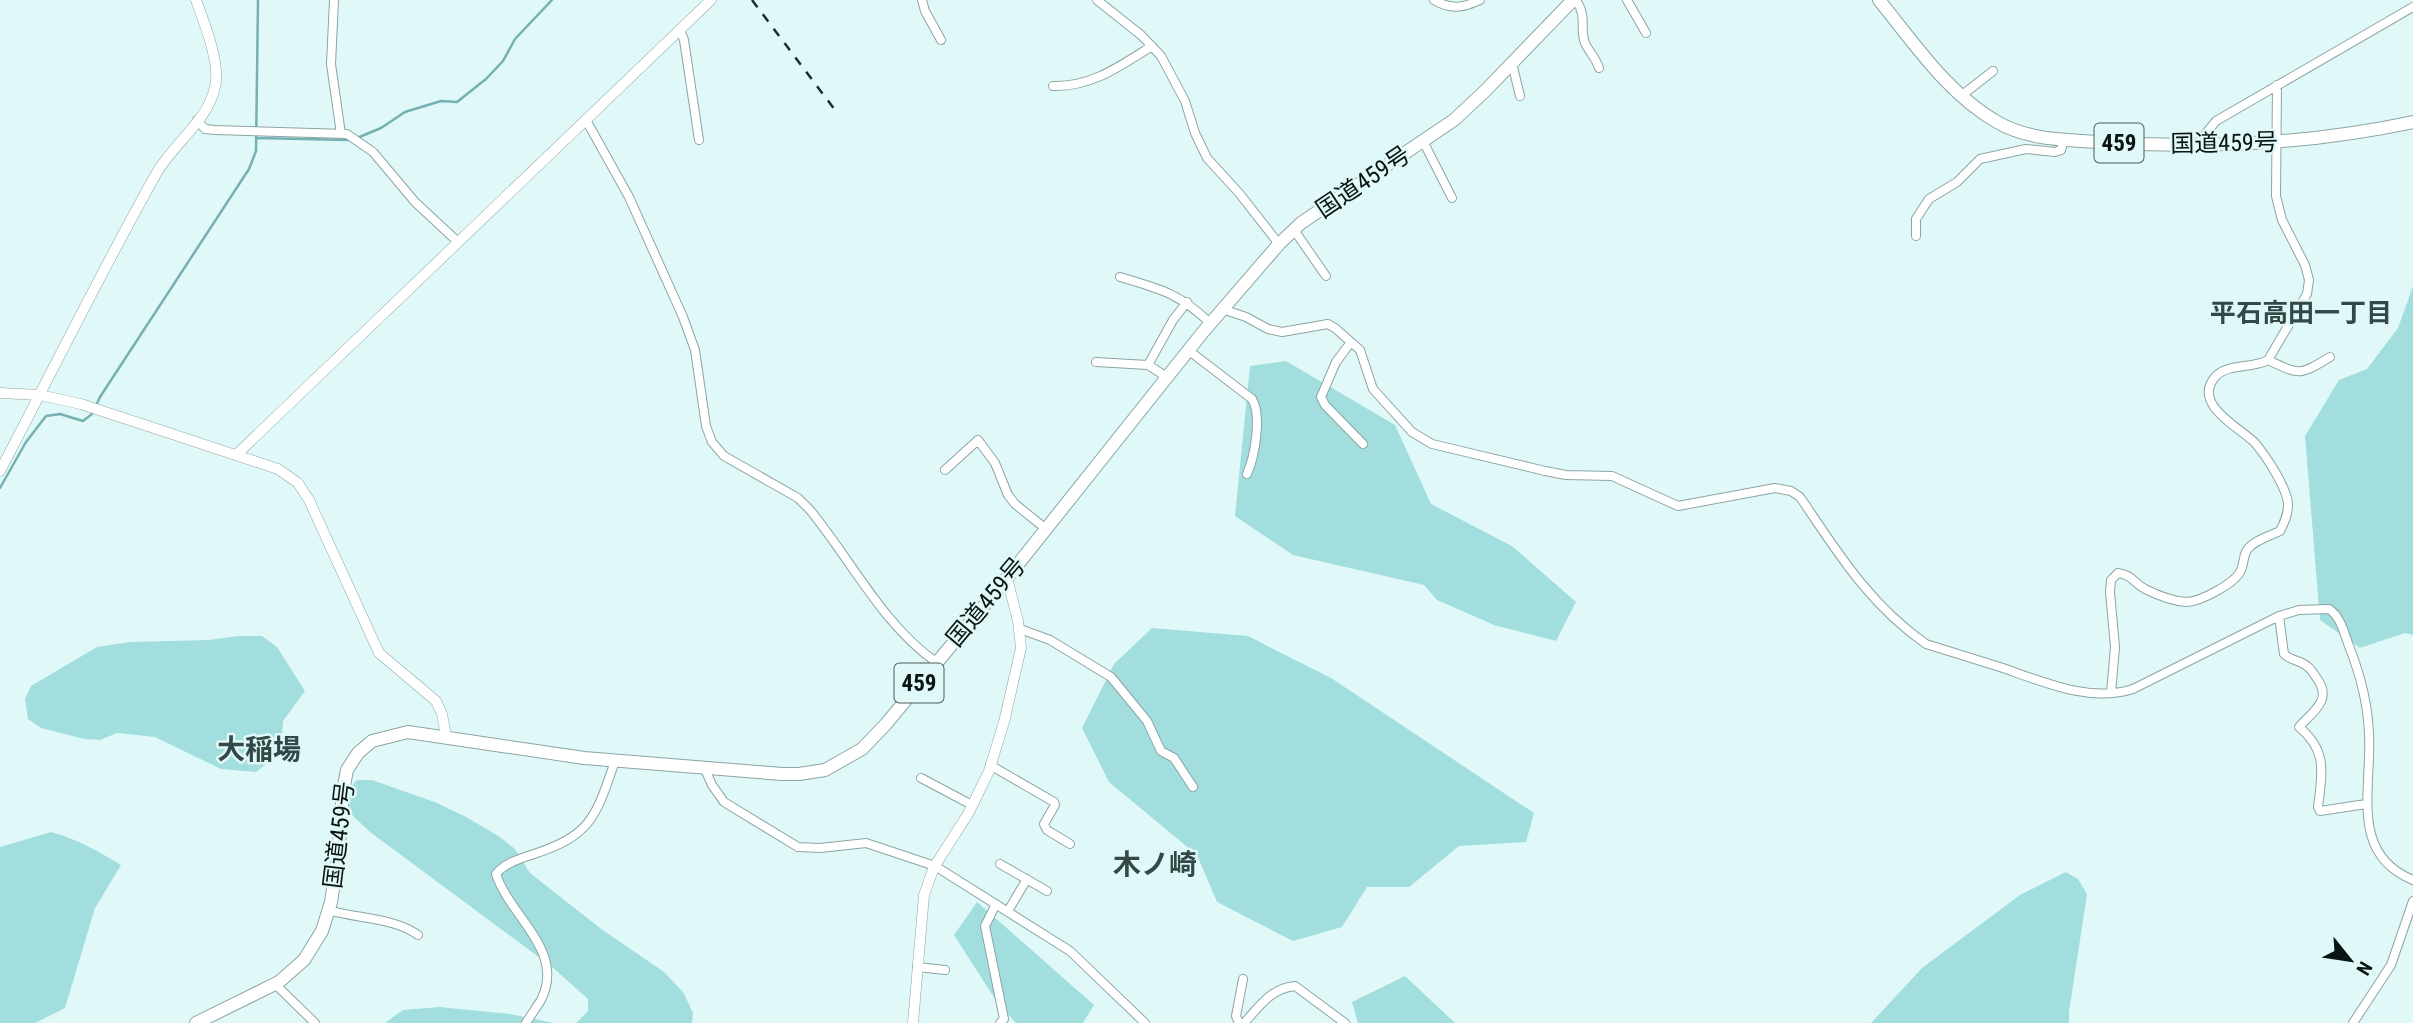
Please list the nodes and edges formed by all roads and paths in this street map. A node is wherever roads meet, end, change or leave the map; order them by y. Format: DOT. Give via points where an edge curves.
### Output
graph roads {
  1 [pos="196,0"];
  2 [pos="334,0"];
  3 [pos="711,0"];
  4 [pos="922,0"];
  5 [pos="1097,0"];
  6 [pos="1434,0"];
  7 [pos="1480,0"];
  8 [pos="1574,0"];
  9 [pos="1627,0"];
  10 [pos="1883,1"];
  11 [pos="2413,7"];
  12 [pos="680,30"];
  13 [pos="1646,33"];
  14 [pos="941,40"];
  15 [pos="1152,46"];
  16 [pos="1512,63"];
  17 [pos="1599,68"];
  18 [pos="1993,71"];
  19 [pos="2277,85"];
  20 [pos="1053,86"];
  21 [pos="1520,96"];
  22 [pos="1961,96"];
  23 [pos="197,120"];
  24 [pos="586,120"];
  25 [pos="2413,122"];
  26 [pos="341,134"];
  27 [pos="699,139"];
  28 [pos="2064,139"];
  29 [pos="1423,141"];
  30 [pos="2278,142"];
  31 [pos="2200,145"];
  32 [pos="1452,198"];
  33 [pos="1294,230"];
  34 [pos="1916,236"];
  35 [pos="458,242"];
  36 [pos="1279,244"];
  37 [pos="1326,276"];
  38 [pos="1120,277"];
  39 [pos="1187,302"];
  40 [pos="1222,309"];
  41 [pos="1210,323"];
  42 [pos="1351,342"];
  43 [pos="1188,350"];
  44 [pos="2330,357"];
  45 [pos="2267,360"];
  46 [pos="1096,362"];
  47 [pos="1148,365"];
  48 [pos="1167,377"];
  49 [pos="0,393"];
  50 [pos="40,395"];
  51 [pos="1363,444"];
  52 [pos="236,455"];
  53 [pos="945,470"];
  54 [pos="0,471"];
  55 [pos="1247,474"];
  56 [pos="1046,529"];
  57 [pos="1007,578"];
  58 [pos="2279,616"];
  59 [pos="1020,629"];
  60 [pos="936,662"];
  61 [pos="2111,693"];
  62 [pos="446,736"];
  63 [pos="615,761"];
  64 [pos="990,765"];
  65 [pos="704,768"];
  66 [pos="920,778"];
  67 [pos="1193,788"];
  68 [pos="2366,804"];
  69 [pos="972,805"];
  70 [pos="1070,844"];
  71 [pos="1000,864"];
  72 [pos="935,866"];
  73 [pos="1027,879"];
  74 [pos="2413,880"];
  75 [pos="1046,891"];
  76 [pos="2413,901"];
  77 [pos="996,904"];
  78 [pos="328,910"];
  79 [pos="1008,911"];
  80 [pos="418,935"];
  81 [pos="917,967"];
  82 [pos="945,970"];
  83 [pos="1243,979"];
  84 [pos="275,984"];
  85 [pos="196,1023"];
  86 [pos="315,1023"];
  87 [pos="526,1023"];
  88 [pos="914,1023"];
  89 [pos="1000,1023"];
  90 [pos="1145,1023"];
  91 [pos="1241,1023"];
  92 [pos="1345,1023"];
  93 [pos="2353,1023"];
  1 -- 23 [label="street" via="216,79 213,95"];
  2 -- 26 [label="street" via="331,64"];
  3 -- 12 [label="street"];
  4 -- 14 [label="street"];
  5 -- 15 [label="street"];
  6 -- 7 [label="street" via="1454,8"];
  8 -- 16 [label="highway, 国道459号 / 459"];
  8 -- 17 [label="street" via="1583,11 1584,42"];
  9 -- 13 [label="street"];
  10 -- 22 [label="highway, 国道459号 / 459"];
  11 -- 19 [label="street"];
  12 -- 24 [label="street"];
  12 -- 27 [label="street"];
  15 -- 20 [label="street" via="1105,76"];
  15 -- 36 [label="street" via="1185,101 1207,158"];
  16 -- 21 [label="street"];
  16 -- 29 [label="highway, 国道459号 / 459" via="1454,120"];
  18 -- 22 [label="street"];
  19 -- 30 [label="street"];
  19 -- 31 [label="street" via="2216,121"];
  22 -- 28 [label="highway, 国道459号 / 459" via="2018,132"];
  23 -- 26 [label="street" via="205,129 215,131"];
  23 -- 50 [label="street" via="157,172"];
  24 -- 35 [label="street"];
  24 -- 60 [label="street" via="629,197 683,317 695,350 712,442 724,456 798,498 910,641"];
  25 -- 30 [label="highway, 国道459号 / 459"];
  26 -- 35 [label="street" via="373,152 415,202"];
  28 -- 31 [label="highway, 国道459号 / 459"];
  28 -- 34 [label="street" via="2061,150 2055,152 2026,149 1980,159 1957,182 1928,199 1916,219"];
  29 -- 32 [label="street"];
  29 -- 33 [label="highway, 国道459号 / 459"];
  30 -- 31 [label="highway, 国道459号 / 459"];
  30 -- 45 [label="street" via="2276,196 2309,280 2307,293"];
  33 -- 36 [label="highway, 国道459号 / 459"];
  33 -- 37 [label="street"];
  35 -- 52 [label="street"];
  36 -- 40 [label="highway, 国道459号 / 459"];
  38 -- 39 [label="street"];
  39 -- 41 [label="street"];
  39 -- 47 [label="street"];
  40 -- 41 [label="highway, 国道459号 / 459"];
  40 -- 42 [label="street" via="1282,332 1328,324"];
  41 -- 43 [label="highway, 国道459号 / 459"];
  42 -- 51 [label="street" via="1336,362 1321,397"];
  42 -- 61 [label="street" via="1360,350 1374,389 1422,439 1545,471 1612,476 1678,506 1775,488 1791,491 1800,497 1871,596 1926,644 2058,687"];
  43 -- 48 [label="highway, 国道459号 / 459"];
  43 -- 55 [label="street" via="1255,403 1253,461"];
  44 -- 45 [label="street" via="2299,372"];
  45 -- 61 [label="street" via="2228,369 2216,377 2210,398 2222,418 2255,443 2279,480 2288,502 2280,531 2246,550 2242,570 2234,580 2190,602 2144,588 2118,573 2111,580 2110,592 2115,647"];
  46 -- 47 [label="street"];
  47 -- 48 [label="street"];
  48 -- 56 [label="highway, 国道459号 / 459"];
  49 -- 50 [label="street"];
  50 -- 52 [label="street"];
  50 -- 54 [label="street"];
  52 -- 62 [label="street" via="278,469 298,483 379,653 436,701"];
  53 -- 56 [label="street" via="978,440 995,463 1008,495"];
  56 -- 57 [label="highway, 国道459号 / 459"];
  57 -- 59 [label="street"];
  57 -- 60 [label="highway, 国道459号 / 459"];
  58 -- 61 [label="street" via="2133,689"];
  58 -- 68 [label="street" via="2323,608 2340,622 2365,698 2370,757"];
  58 -- 68 [label="street" via="2284,654 2310,668 2324,691 2318,707 2299,726 2321,757 2318,807 2320,811"];
  59 -- 64 [label="street" via="1021,648"];
  59 -- 67 [label="street" via="1050,640 1111,677 1147,720 1161,751 1174,758"];
  60 -- 65 [label="highway, 国道459号 / 459" via="862,749 825,770 799,775"];
  62 -- 63 [label="highway, 国道459号 / 459"];
  62 -- 78 [label="highway, 国道459号 / 459" via="398,733 372,741 358,752 346,770 342,791 338,856"];
  63 -- 65 [label="highway, 国道459号 / 459"];
  63 -- 87 [label="street" via="588,825 576,836 514,860 496,874 546,957 545,987"];
  64 -- 69 [label="street"];
  64 -- 70 [label="street" via="1054,802 1044,824"];
  65 -- 72 [label="street" via="724,802 798,847 866,843"];
  66 -- 69 [label="street"];
  68 -- 74 [label="street" via="2377,852 2391,869"];
  69 -- 72 [label="street"];
  71 -- 73 [label="street"];
  72 -- 77 [label="street"];
  72 -- 81 [label="street" via="924,895"];
  73 -- 75 [label="street"];
  73 -- 79 [label="street"];
  76 -- 93 [label="street" via="2390,965"];
  77 -- 79 [label="street"];
  77 -- 89 [label="street" via="985,926 999,986 1004,1019"];
  78 -- 80 [label="street" via="395,923"];
  78 -- 84 [label="highway, 国道459号 / 459" via="322,932 304,960"];
  79 -- 90 [label="street" via="1070,951"];
  81 -- 82 [label="street"];
  81 -- 88 [label="street"];
  83 -- 91 [label="street" via="1237,1016"];
  84 -- 85 [label="highway, 国道459号 / 459"];
  84 -- 86 [label="street"];
  91 -- 92 [label="street" via="1274,992 1295,986"];
}
